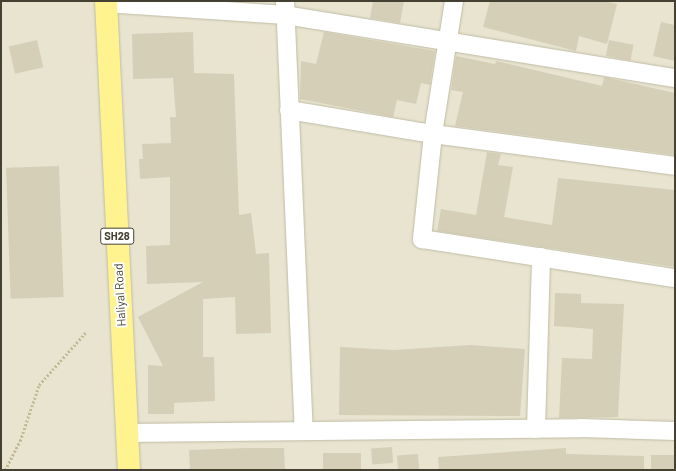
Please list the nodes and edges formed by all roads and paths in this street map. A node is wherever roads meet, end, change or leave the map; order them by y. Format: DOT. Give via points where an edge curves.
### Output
graph roads {
  1 [pos="454,1"];
  2 [pos="106,2"];
  3 [pos="285,8"];
  4 [pos="447,41"];
  5 [pos="675,78"];
  6 [pos="289,110"];
  7 [pos="433,134"];
  8 [pos="675,166"];
  9 [pos="540,258"];
  10 [pos="675,278"];
  11 [pos="87,331"];
  12 [pos="536,429"];
  13 [pos="304,431"];
  14 [pos="675,431"];
  15 [pos="127,433"];
  16 [pos="5,470"];
  17 [pos="129,470"];
  1 -- 4 [label="street"];
  2 -- 3 [label="street"];
  2 -- 15 [label="main road, Haliyal Road / SH28"];
  3 -- 4 [label="street"];
  3 -- 6 [label="street"];
  4 -- 5 [label="street"];
  4 -- 7 [label="street"];
  6 -- 7 [label="street"];
  6 -- 13 [label="street"];
  7 -- 8 [label="street"];
  7 -- 9 [label="street" via="422,239"];
  9 -- 10 [label="street"];
  9 -- 12 [label="street"];
  11 -- 16 [label="path" via="39,385 20,441"];
  12 -- 13 [label="street"];
  12 -- 14 [label="street"];
  13 -- 15 [label="street"];
  15 -- 17 [label="main road, Haliyal Road / SH28"];
}
